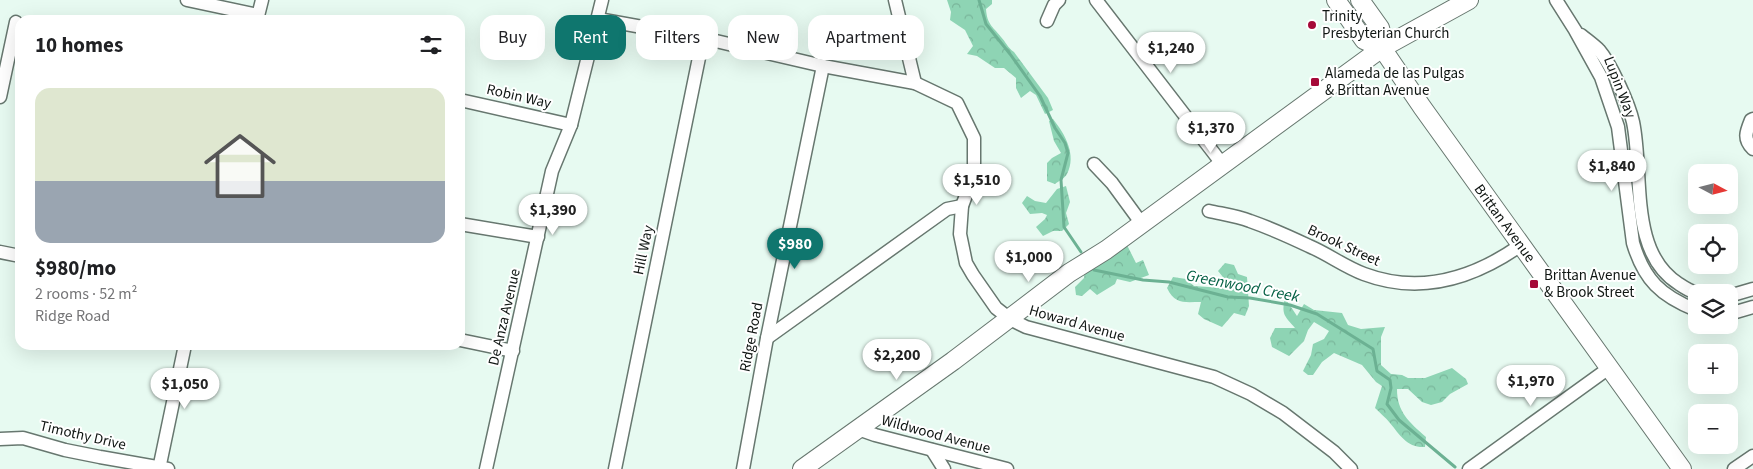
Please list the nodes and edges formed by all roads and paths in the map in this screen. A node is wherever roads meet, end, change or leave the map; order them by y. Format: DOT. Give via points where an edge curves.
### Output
graph roads {
  1 [pos="187,0"];
  2 [pos="262,0"];
  3 [pos="602,0"];
  4 [pos="895,0"];
  5 [pos="1059,0"];
  6 [pos="1096,0"];
  7 [pos="1336,0"];
  8 [pos="1360,0"];
  9 [pos="1469,0"];
  10 [pos="1556,0"];
  11 [pos="250,15"];
  12 [pos="258,15"];
  13 [pos="599,15"];
  14 [pos="1047,21"];
  15 [pos="15,27"];
  16 [pos="1576,30"];
  17 [pos="718,42"];
  18 [pos="1382,48"];
  19 [pos="588,60"];
  20 [pos="699,60"];
  21 [pos="823,66"];
  22 [pos="915,83"];
  23 [pos="0,97"];
  24 [pos="465,101"];
  25 [pos="1753,119"];
  26 [pos="571,125"];
  27 [pos="1753,149"];
  28 [pos="1094,164"];
  29 [pos="1223,165"];
  30 [pos="962,206"];
  31 [pos="1209,211"];
  32 [pos="1142,224"];
  33 [pos="465,225"];
  34 [pos="538,237"];
  35 [pos="1521,245"];
  36 [pos="0,252"];
  37 [pos="15,255"];
  38 [pos="1753,289"];
  39 [pos="1688,290"];
  40 [pos="1738,293"];
  41 [pos="1688,307"];
  42 [pos="1753,307"];
  43 [pos="1738,311"];
  44 [pos="1010,318"];
  45 [pos="767,338"];
  46 [pos="465,341"];
  47 [pos="184,350"];
  48 [pos="513,351"];
  49 [pos="1609,368"];
  50 [pos="858,429"];
  51 [pos="0,439"];
  52 [pos="932,450"];
  53 [pos="1753,456"];
  54 [pos="162,468"];
  55 [pos="486,469"];
  56 [pos="615,469"];
  57 [pos="743,469"];
  58 [pos="802,469"];
  59 [pos="944,469"];
  60 [pos="1007,469"];
  61 [pos="1351,469"];
  62 [pos="1470,469"];
  63 [pos="1682,469"];
  64 [pos="1734,469"];
  1 -- 11 [label="street"];
  2 -- 12 [label="street"];
  3 -- 13 [label="street, De Anza Avenue"];
  4 -- 22 [label="street"];
  5 -- 14 [label="street"];
  6 -- 29 [label="street"];
  7 -- 18 [label="main road, Brittan Avenue" via="1364,40"];
  8 -- 18 [label="main road, Brittan Avenue" via="1380,28"];
  9 -- 18 [label="main road"];
  10 -- 16 [label="street, Lupin Way"];
  15 -- 23 [label="street"];
  16 -- 39 [label="street, Lupin Way" via="1599,51 1616,80 1632,122 1642,215 1653,256 1668,278"];
  16 -- 41 [label="street, Lupin Way" via="1601,78 1618,127 1638,261 1657,288 1675,302"];
  17 -- 21 [label="street, Howard Avenue"];
  18 -- 29 [label="main road"];
  18 -- 35 [label="main road, Brittan Avenue"];
  19 -- 26 [label="street, De Anza Avenue"];
  20 -- 56 [label="street, Hill Way"];
  21 -- 22 [label="street, Howard Avenue"];
  21 -- 45 [label="street, Ridge Road"];
  22 -- 30 [label="street, Howard Avenue" via="957,103 974,138 974,174"];
  24 -- 26 [label="street, Robin Way"];
  25 -- 27 [label="street" via="1745,134"];
  26 -- 34 [label="street, De Anza Avenue" via="552,171"];
  28 -- 32 [label="street"];
  29 -- 32 [label="main road"];
  30 -- 44 [label="street, Howard Avenue" via="960,234 966,263 996,308"];
  30 -- 45 [label="street" via="948,209"];
  31 -- 35 [label="street, Brook Street" via="1248,220 1311,246 1362,273 1409,283 1452,279 1480,270"];
  32 -- 44 [label="main road"];
  33 -- 34 [label="street"];
  34 -- 48 [label="street, De Anza Avenue"];
  35 -- 49 [label="main road, Brittan Avenue"];
  36 -- 37 [label="street"];
  38 -- 40 [label="street"];
  42 -- 43 [label="street"];
  44 -- 50 [label="main road"];
  44 -- 61 [label="street, Howard Avenue" via="1026,327 1214,377 1283,413"];
  45 -- 57 [label="street, Ridge Road"];
  46 -- 48 [label="street"];
  47 -- 54 [label="street"];
  48 -- 55 [label="street, De Anza Avenue"];
  49 -- 62 [label="street"];
  49 -- 63 [label="main road, Brittan Avenue"];
  50 -- 52 [label="street, Wildwood Avenue"];
  50 -- 58 [label="main road"];
  51 -- 54 [label="street, Timothy Drive" via="23,438 82,454"];
  52 -- 59 [label="street"];
  52 -- 60 [label="street, Wildwood Avenue"];
  53 -- 64 [label="street"];
}
